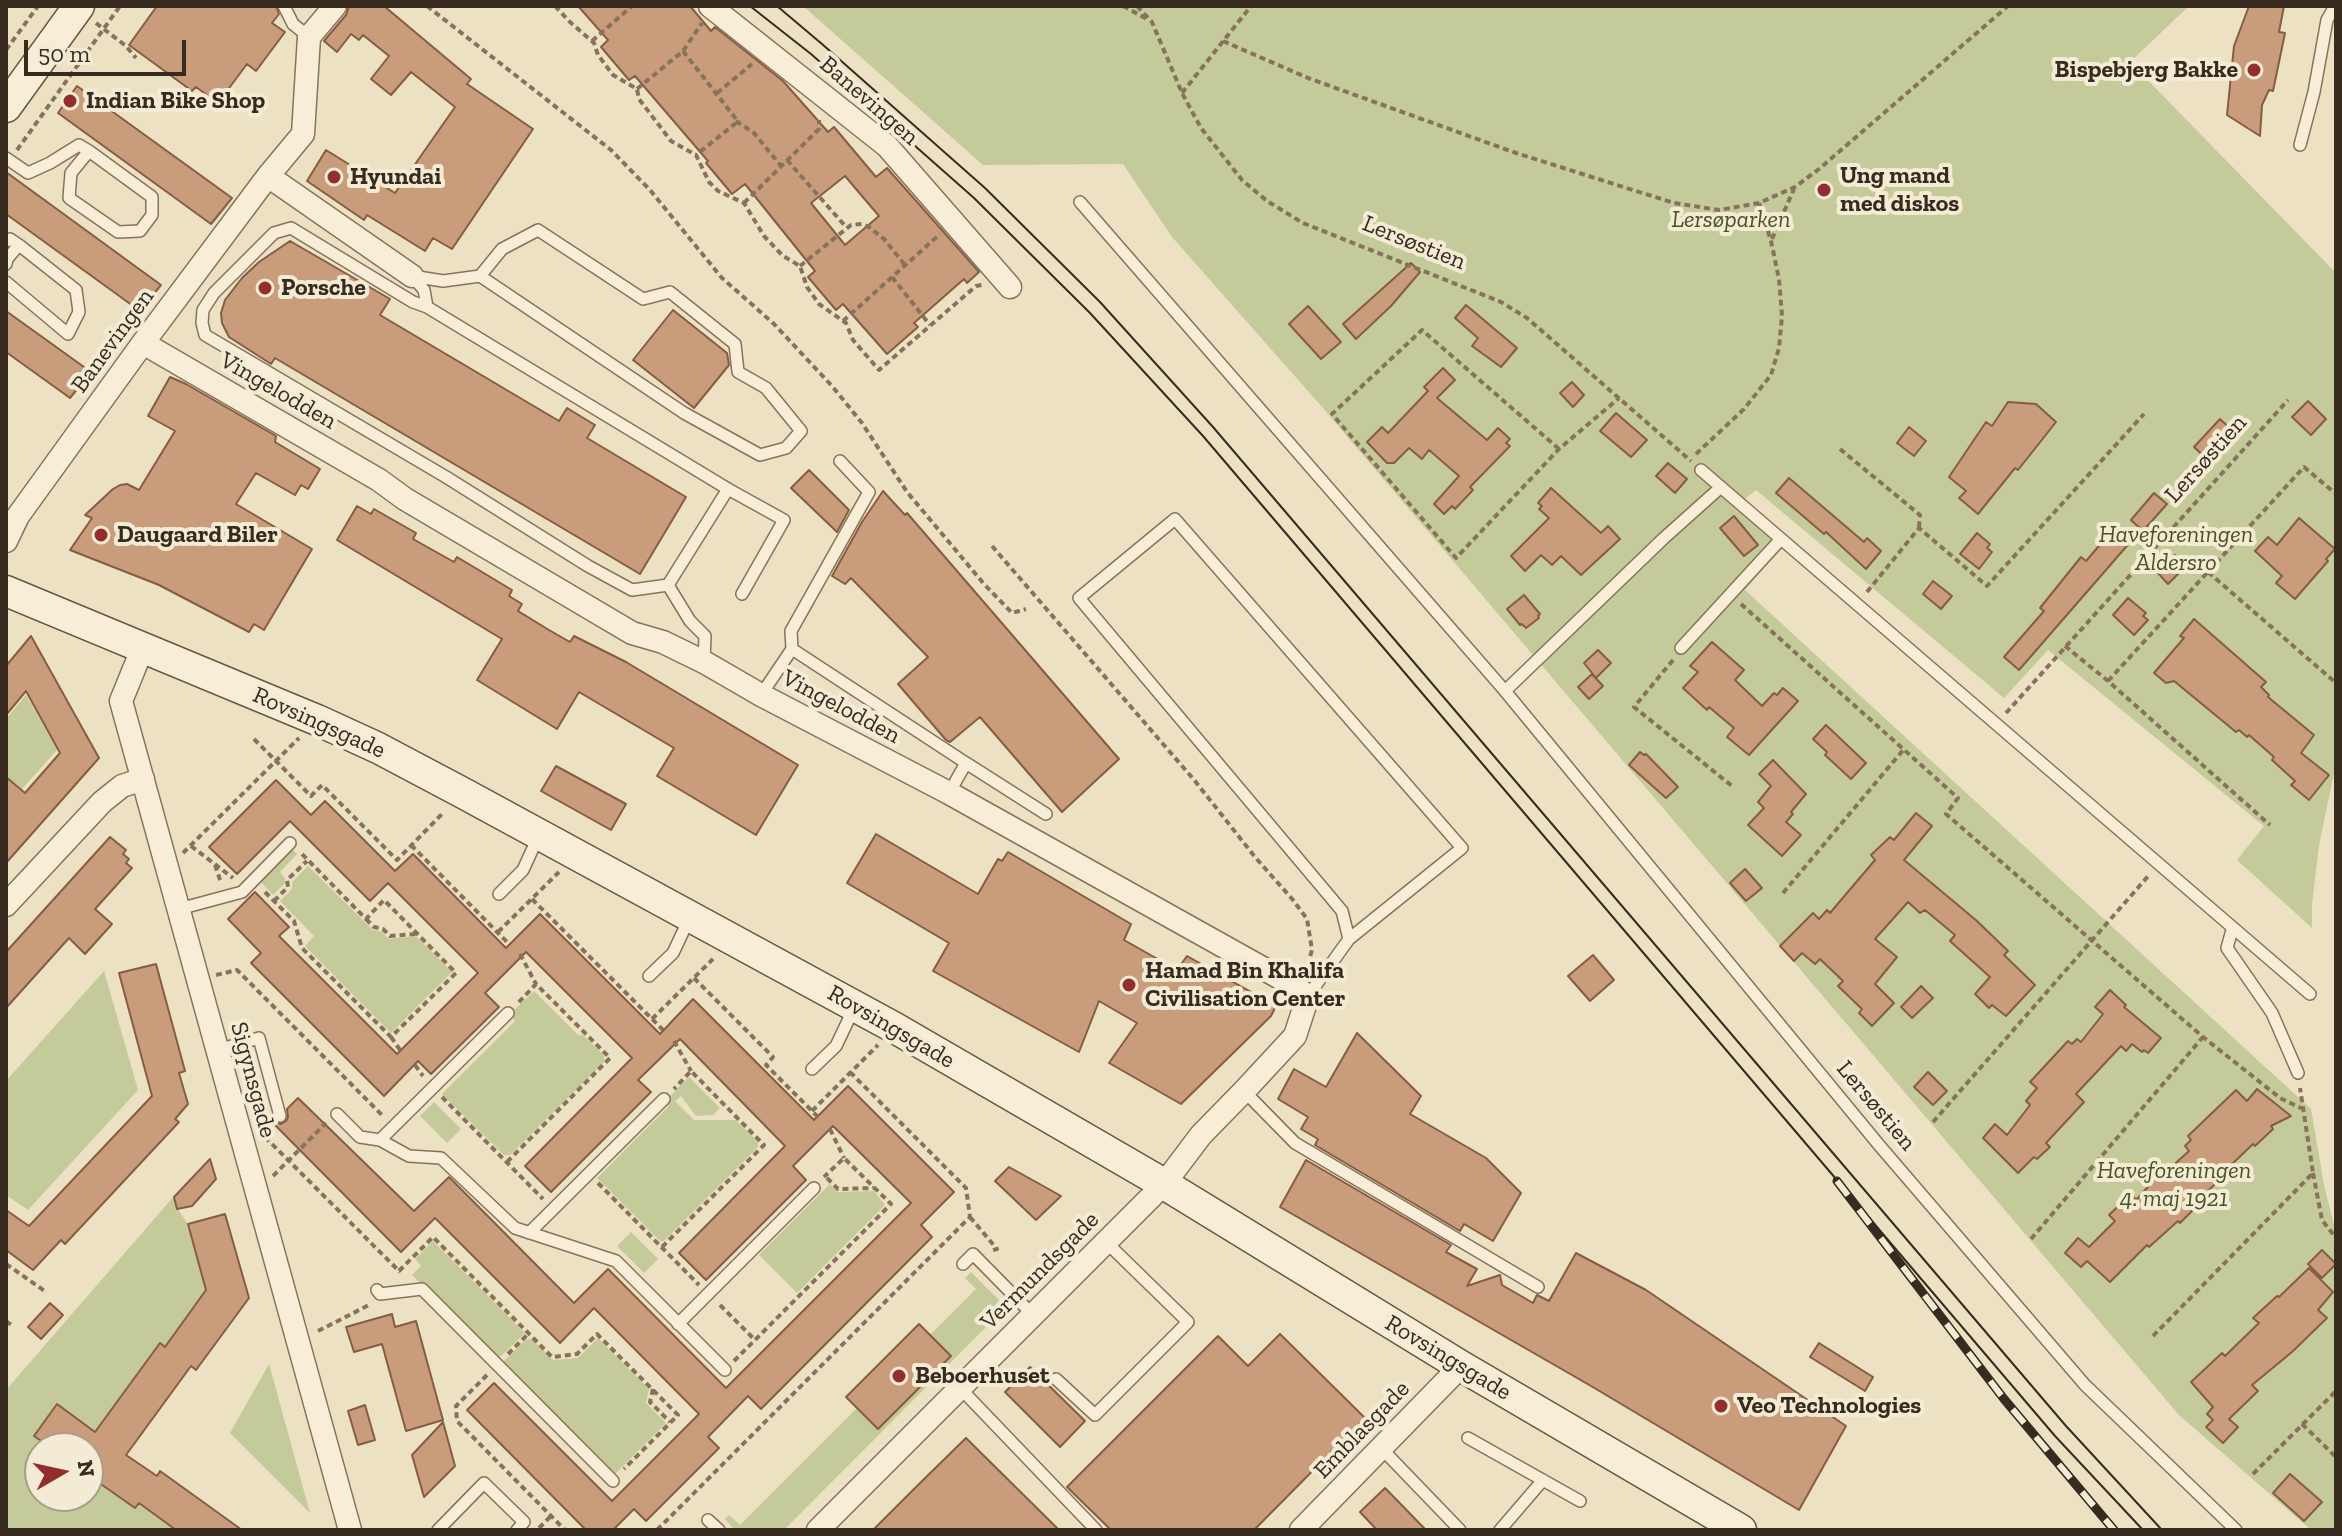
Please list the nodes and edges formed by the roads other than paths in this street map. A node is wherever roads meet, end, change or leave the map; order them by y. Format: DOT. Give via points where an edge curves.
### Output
graph roads {
  1 [pos="284,6"];
  2 [pos="335,6"];
  3 [pos="2335,6"];
  4 [pos="78,8"];
  5 [pos="713,8"];
  6 [pos="309,37"];
  7 [pos="6,107"];
  8 [pos="2300,145"];
  9 [pos="89,151"];
  10 [pos="8,159"];
  11 [pos="268,176"];
  12 [pos="1080,202"];
  13 [pos="6,241"];
  14 [pos="19,245"];
  15 [pos="6,264"];
  16 [pos="412,276"];
  17 [pos="480,276"];
  18 [pos="6,282"];
  19 [pos="1007,283"];
  20 [pos="427,307"];
  21 [pos="143,343"];
  22 [pos="840,461"];
  23 [pos="1701,470"];
  24 [pos="1721,487"];
  25 [pos="728,489"];
  26 [pos="1781,539"];
  27 [pos="6,541"];
  28 [pos="668,585"];
  29 [pos="7,593"];
  30 [pos="742,594"];
  31 [pos="143,647"];
  32 [pos="1681,648"];
  33 [pos="792,649"];
  34 [pos="704,662"];
  35 [pos="1505,691"];
  36 [pos="761,695"];
  37 [pos="966,763"];
  38 [pos="143,779"];
  39 [pos="949,793"];
  40 [pos="1046,814"];
  41 [pos="539,835"];
  42 [pos="290,843"];
  43 [pos="499,894"];
  44 [pos="6,905"];
  45 [pos="179,909"];
  46 [pos="690,916"];
  47 [pos="2232,930"];
  48 [pos="1349,939"];
  49 [pos="649,976"];
  50 [pos="1303,993"];
  51 [pos="2310,994"];
  52 [pos="856,1006"];
  53 [pos="508,1013"];
  54 [pos="218,1050"];
  55 [pos="812,1069"];
  56 [pos="2298,1073"];
  57 [pos="1244,1091"];
  58 [pos="664,1099"];
  59 [pos="337,1114"];
  60 [pos="280,1116"];
  61 [pos="380,1140"];
  62 [pos="1164,1184"];
  63 [pos="814,1188"];
  64 [pos="529,1233"];
  65 [pos="1106,1242"];
  66 [pos="963,1264"];
  67 [pos="1538,1287"];
  68 [pos="377,1290"];
  69 [pos="1033,1315"];
  70 [pos="678,1324"];
  71 [pos="1461,1366"];
  72 [pos="725,1370"];
  73 [pos="1056,1379"];
  74 [pos="960,1388"];
  75 [pos="1468,1438"];
  76 [pos="1381,1448"];
  77 [pos="1543,1480"];
  78 [pos="613,1481"];
  79 [pos="1580,1501"];
  80 [pos="708,1520"];
  81 [pos="350,1530"];
  82 [pos="438,1530"];
  83 [pos="517,1530"];
  84 [pos="719,1530"];
  85 [pos="818,1530"];
  86 [pos="1096,1530"];
  87 [pos="1301,1530"];
  88 [pos="1460,1530"];
  89 [pos="1500,1530"];
  90 [pos="1741,1530"];
  91 [pos="2236,1530"];
  1 -- 6 [label="lane" via="293,24"];
  2 -- 6 [label="street"];
  3 -- 8 [label="lane" via="2327,20"];
  4 -- 7 [label="street"];
  5 -- 19 [label="street, Banevingen" via="887,146"];
  6 -- 11 [label="street, Banevingen" via="303,134"];
  9 -- 9 [label="lane" via="152,197 152,215 140,231 118,232 69,198 71,173"];
  9 -- 10 [label="lane" via="79,145 28,173"];
  11 -- 16 [label="street"];
  11 -- 21 [label="street, Banevingen"];
  12 -- 35 [label="lane, Lersøstien"];
  13 -- 14 [label="lane"];
  14 -- 15 [label="lane"];
  14 -- 18 [label="lane" via="76,290 79,312 68,334"];
  16 -- 17 [label="lane" via="443,281"];
  16 -- 20 [label="lane" via="424,290"];
  17 -- 17 [label="lane" via="502,249 538,230 643,299 670,292 735,344 738,372 766,388 801,431 786,448 760,455 684,413"];
  20 -- 25 [label="lane"];
  20 -- 28 [label="lane" via="291,228 274,233 214,293 202,323 205,335 588,566 632,590"];
  21 -- 27 [label="street, Banevingen" via="18,516"];
  21 -- 34 [label="street, Vingelodden" via="632,633"];
  22 -- 33 [label="lane" via="869,492 791,631"];
  23 -- 24 [label="lane"];
  24 -- 26 [label="lane"];
  24 -- 35 [label="lane"];
  25 -- 28 [label="lane"];
  25 -- 30 [label="lane" via="784,520"];
  26 -- 32 [label="lane"];
  26 -- 47 [label="lane"];
  28 -- 34 [label="lane" via="705,636"];
  29 -- 31 [label="street, Rovsingsgade"];
  31 -- 38 [label="street, Sigynsgade" via="121,701"];
  31 -- 41 [label="street, Rovsingsgade" via="378,748"];
  33 -- 36 [label="lane"];
  33 -- 37 [label="lane"];
  34 -- 36 [label="street, Vingelodden"];
  35 -- 91 [label="lane, Lersøstien" via="1879,1145 2085,1385"];
  36 -- 39 [label="street, Vingelodden"];
  37 -- 39 [label="lane"];
  37 -- 40 [label="lane"];
  38 -- 44 [label="street" via="122,786 102,802"];
  38 -- 45 [label="street, Sigynsgade"];
  39 -- 50 [label="street, Vingelodden"];
  41 -- 43 [label="lane" via="523,870"];
  41 -- 46 [label="street, Rovsingsgade"];
  42 -- 45 [label="lane" via="242,892"];
  45 -- 54 [label="street, Sigynsgade"];
  46 -- 49 [label="lane" via="673,953"];
  46 -- 52 [label="street, Rovsingsgade"];
  47 -- 51 [label="lane"];
  47 -- 56 [label="lane" via="2227,948 2272,1013"];
  48 -- 48 [label="lane" via="1462,848 1175,519 1079,598 1342,911"];
  48 -- 50 [label="lane"];
  50 -- 57 [label="street" via="1295,1036"];
  52 -- 55 [label="lane" via="836,1046"];
  52 -- 62 [label="street, Rovsingsgade"];
  53 -- 61 [label="lane"];
  54 -- 60 [label="lane" via="259,1038"];
  54 -- 81 [label="street, Sigynsgade"];
  57 -- 62 [label="street"];
  57 -- 67 [label="lane" via="1295,1143"];
  58 -- 64 [label="lane"];
  59 -- 61 [label="lane" via="360,1137"];
  61 -- 64 [label="lane" via="409,1156 441,1158 515,1228"];
  62 -- 65 [label="street, Vermundsgade"];
  62 -- 71 [label="street, Rovsingsgade"];
  63 -- 70 [label="lane"];
  64 -- 70 [label="lane" via="616,1261"];
  65 -- 69 [label="street, Vermundsgade"];
  65 -- 73 [label="lane" via="1188,1322 1095,1415"];
  66 -- 69 [label="lane" via="973,1254"];
  68 -- 78 [label="lane" via="380,1294 422,1289"];
  69 -- 74 [label="street, Vermundsgade"];
  70 -- 72 [label="lane"];
  71 -- 76 [label="street, Emblasgade"];
  71 -- 90 [label="street, Rovsingsgade"];
  74 -- 85 [label="street, Vermundsgade"];
  74 -- 86 [label="lane"];
  75 -- 77 [label="lane"];
  76 -- 87 [label="street, Emblasgade"];
  76 -- 88 [label="lane"];
  77 -- 79 [label="lane"];
  77 -- 89 [label="lane"];
  80 -- 84 [label="lane"];
  82 -- 83 [label="lane" via="484,1483 524,1522"];
}
